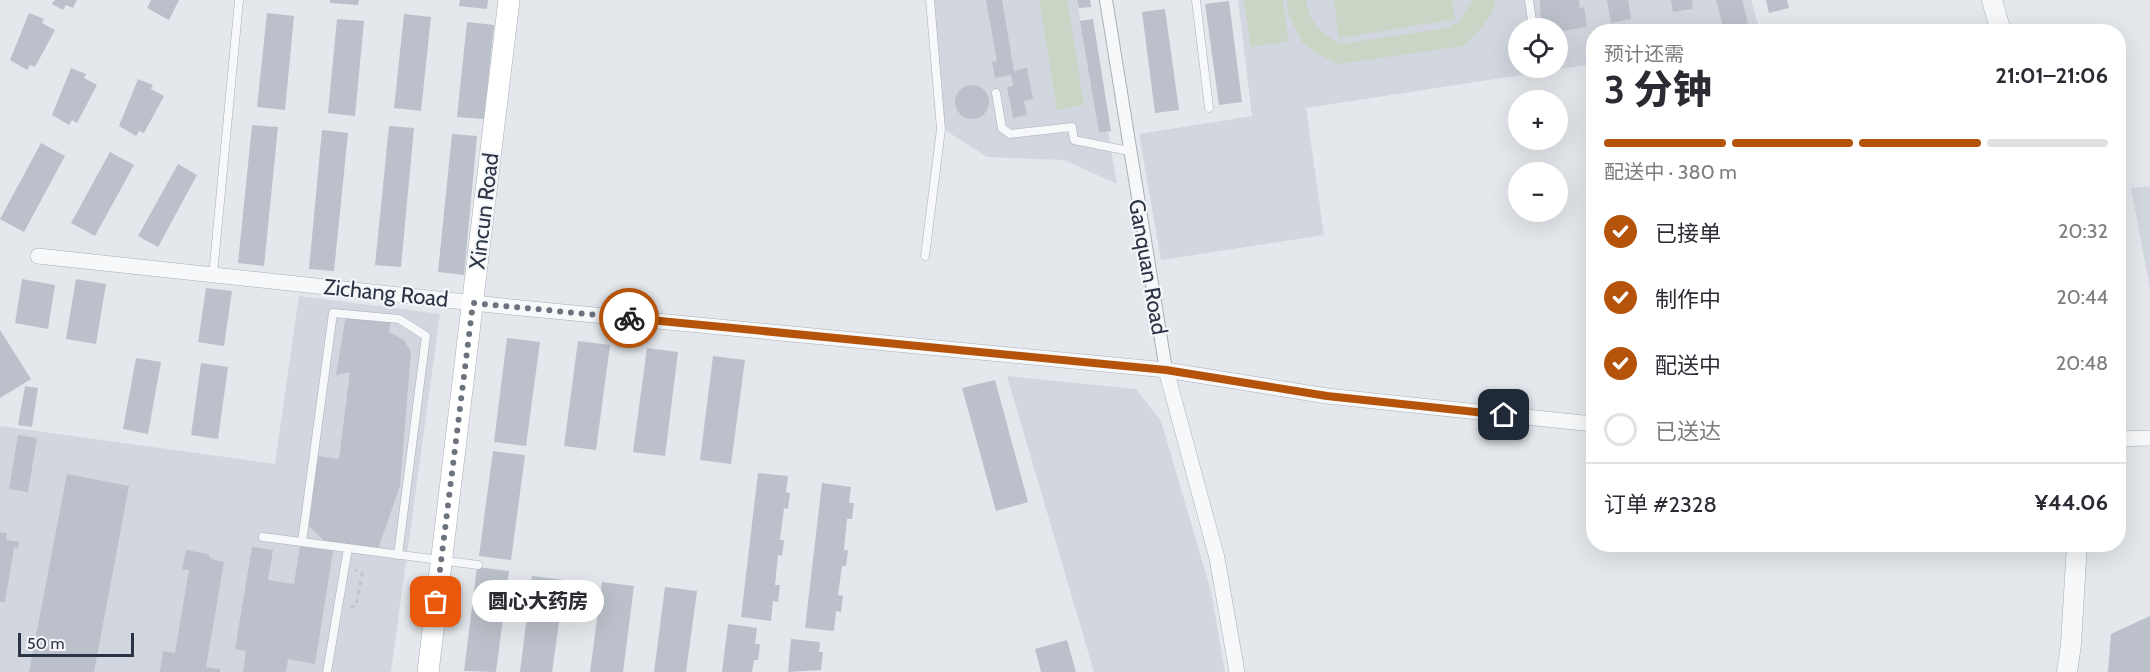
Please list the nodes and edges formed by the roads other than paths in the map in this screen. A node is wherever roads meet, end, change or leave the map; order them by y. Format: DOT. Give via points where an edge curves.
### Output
graph roads {
  1 [pos="239,0"];
  2 [pos="509,0"];
  3 [pos="930,0"];
  4 [pos="1106,0"];
  5 [pos="1196,0"];
  6 [pos="1529,0"];
  7 [pos="1992,0"];
  8 [pos="1532,18"];
  9 [pos="1999,24"];
  10 [pos="996,93"];
  11 [pos="1209,108"];
  12 [pos="1129,151"];
  13 [pos="38,256"];
  14 [pos="925,256"];
  15 [pos="213,275"];
  16 [pos="473,303"];
  17 [pos="1166,370"];
  18 [pos="1586,423"];
  19 [pos="2150,438"];
  20 [pos="2126,439"];
  21 [pos="263,537"];
  22 [pos="302,542"];
  23 [pos="348,548"];
  24 [pos="2078,552"];
  25 [pos="398,555"];
  26 [pos="441,561"];
  27 [pos="478,565"];
  28 [pos="327,672"];
  29 [pos="428,672"];
  30 [pos="1237,672"];
  31 [pos="2067,672"];
  1 -- 15 [label="lane"];
  2 -- 16 [label="main road, Xincun Road"];
  3 -- 14 [label="lane" via="941,129"];
  4 -- 12 [label="street, Ganquan Road"];
  5 -- 11 [label="lane"];
  6 -- 8 [label="lane"];
  7 -- 9 [label="street"];
  10 -- 12 [label="lane" via="1002,128 1010,134 1072,127 1074,140"];
  12 -- 17 [label="street, Ganquan Road"];
  13 -- 15 [label="street, Zichang Road"];
  15 -- 16 [label="street, Zichang Road"];
  16 -- 17 [label="street, Zichang Road"];
  16 -- 26 [label="main road, Xincun Road"];
  17 -- 18 [label="street, Zichang Road" via="1327,396"];
  17 -- 30 [label="street, Ganquan Road" via="1217,558"];
  19 -- 20 [label="street"];
  21 -- 22 [label="lane"];
  22 -- 23 [label="lane"];
  22 -- 25 [label="lane" via="333,312 399,319 426,336"];
  23 -- 25 [label="lane"];
  23 -- 28 [label="lane"];
  24 -- 31 [label="street"];
  25 -- 26 [label="lane"];
  26 -- 27 [label="lane"];
  26 -- 29 [label="main road, Xincun Road"];
}
